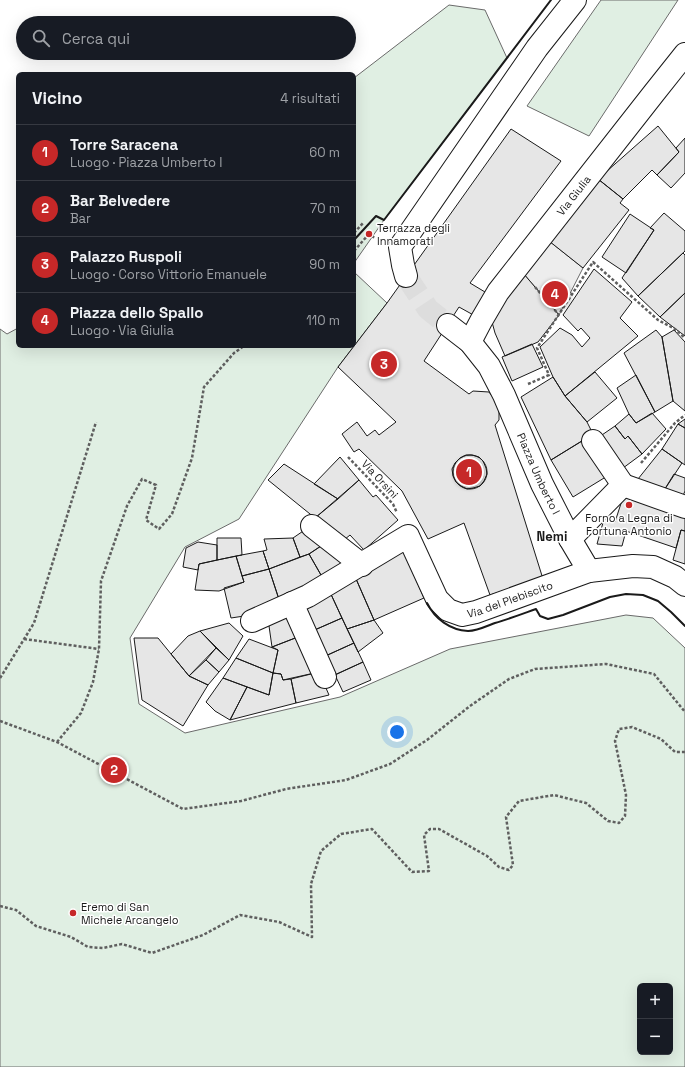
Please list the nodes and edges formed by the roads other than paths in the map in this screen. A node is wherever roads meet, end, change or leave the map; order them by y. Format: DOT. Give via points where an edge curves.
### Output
graph roads {
  1 [pos="575,0"];
  2 [pos="685,54"];
  3 [pos="404,271"];
  4 [pos="448,325"];
  5 [pos="470,342"];
  6 [pos="593,441"];
  7 [pos="623,485"];
  8 [pos="685,506"];
  9 [pos="312,526"];
  10 [pos="570,540"];
  11 [pos="362,565"];
  12 [pos="589,571"];
  13 [pos="685,585"];
  14 [pos="292,603"];
  15 [pos="252,621"];
  16 [pos="325,677"];
  1 -- 3 [label="street" via="537,48 400,247"];
  2 -- 5 [label="street, Via Giulia" via="498,292"];
  4 -- 5 [label="street, Piazza Umberto I"];
  5 -- 10 [label="street, Piazza Umberto I" via="489,366 504,395 542,484"];
  6 -- 7 [label="street"];
  7 -- 8 [label="street"];
  7 -- 10 [label="street"];
  9 -- 11 [label="street"];
  10 -- 12 [label="street, Piazza Umberto I"];
  11 -- 12 [label="street, Via del Plebiscito" via="408,536 436,599 448,610 462,615"];
  11 -- 14 [label="street"];
  12 -- 13 [label="street, Via del Plebiscito" via="633,566 653,567 675,576"];
  14 -- 15 [label="street"];
  14 -- 16 [label="street"];
}
